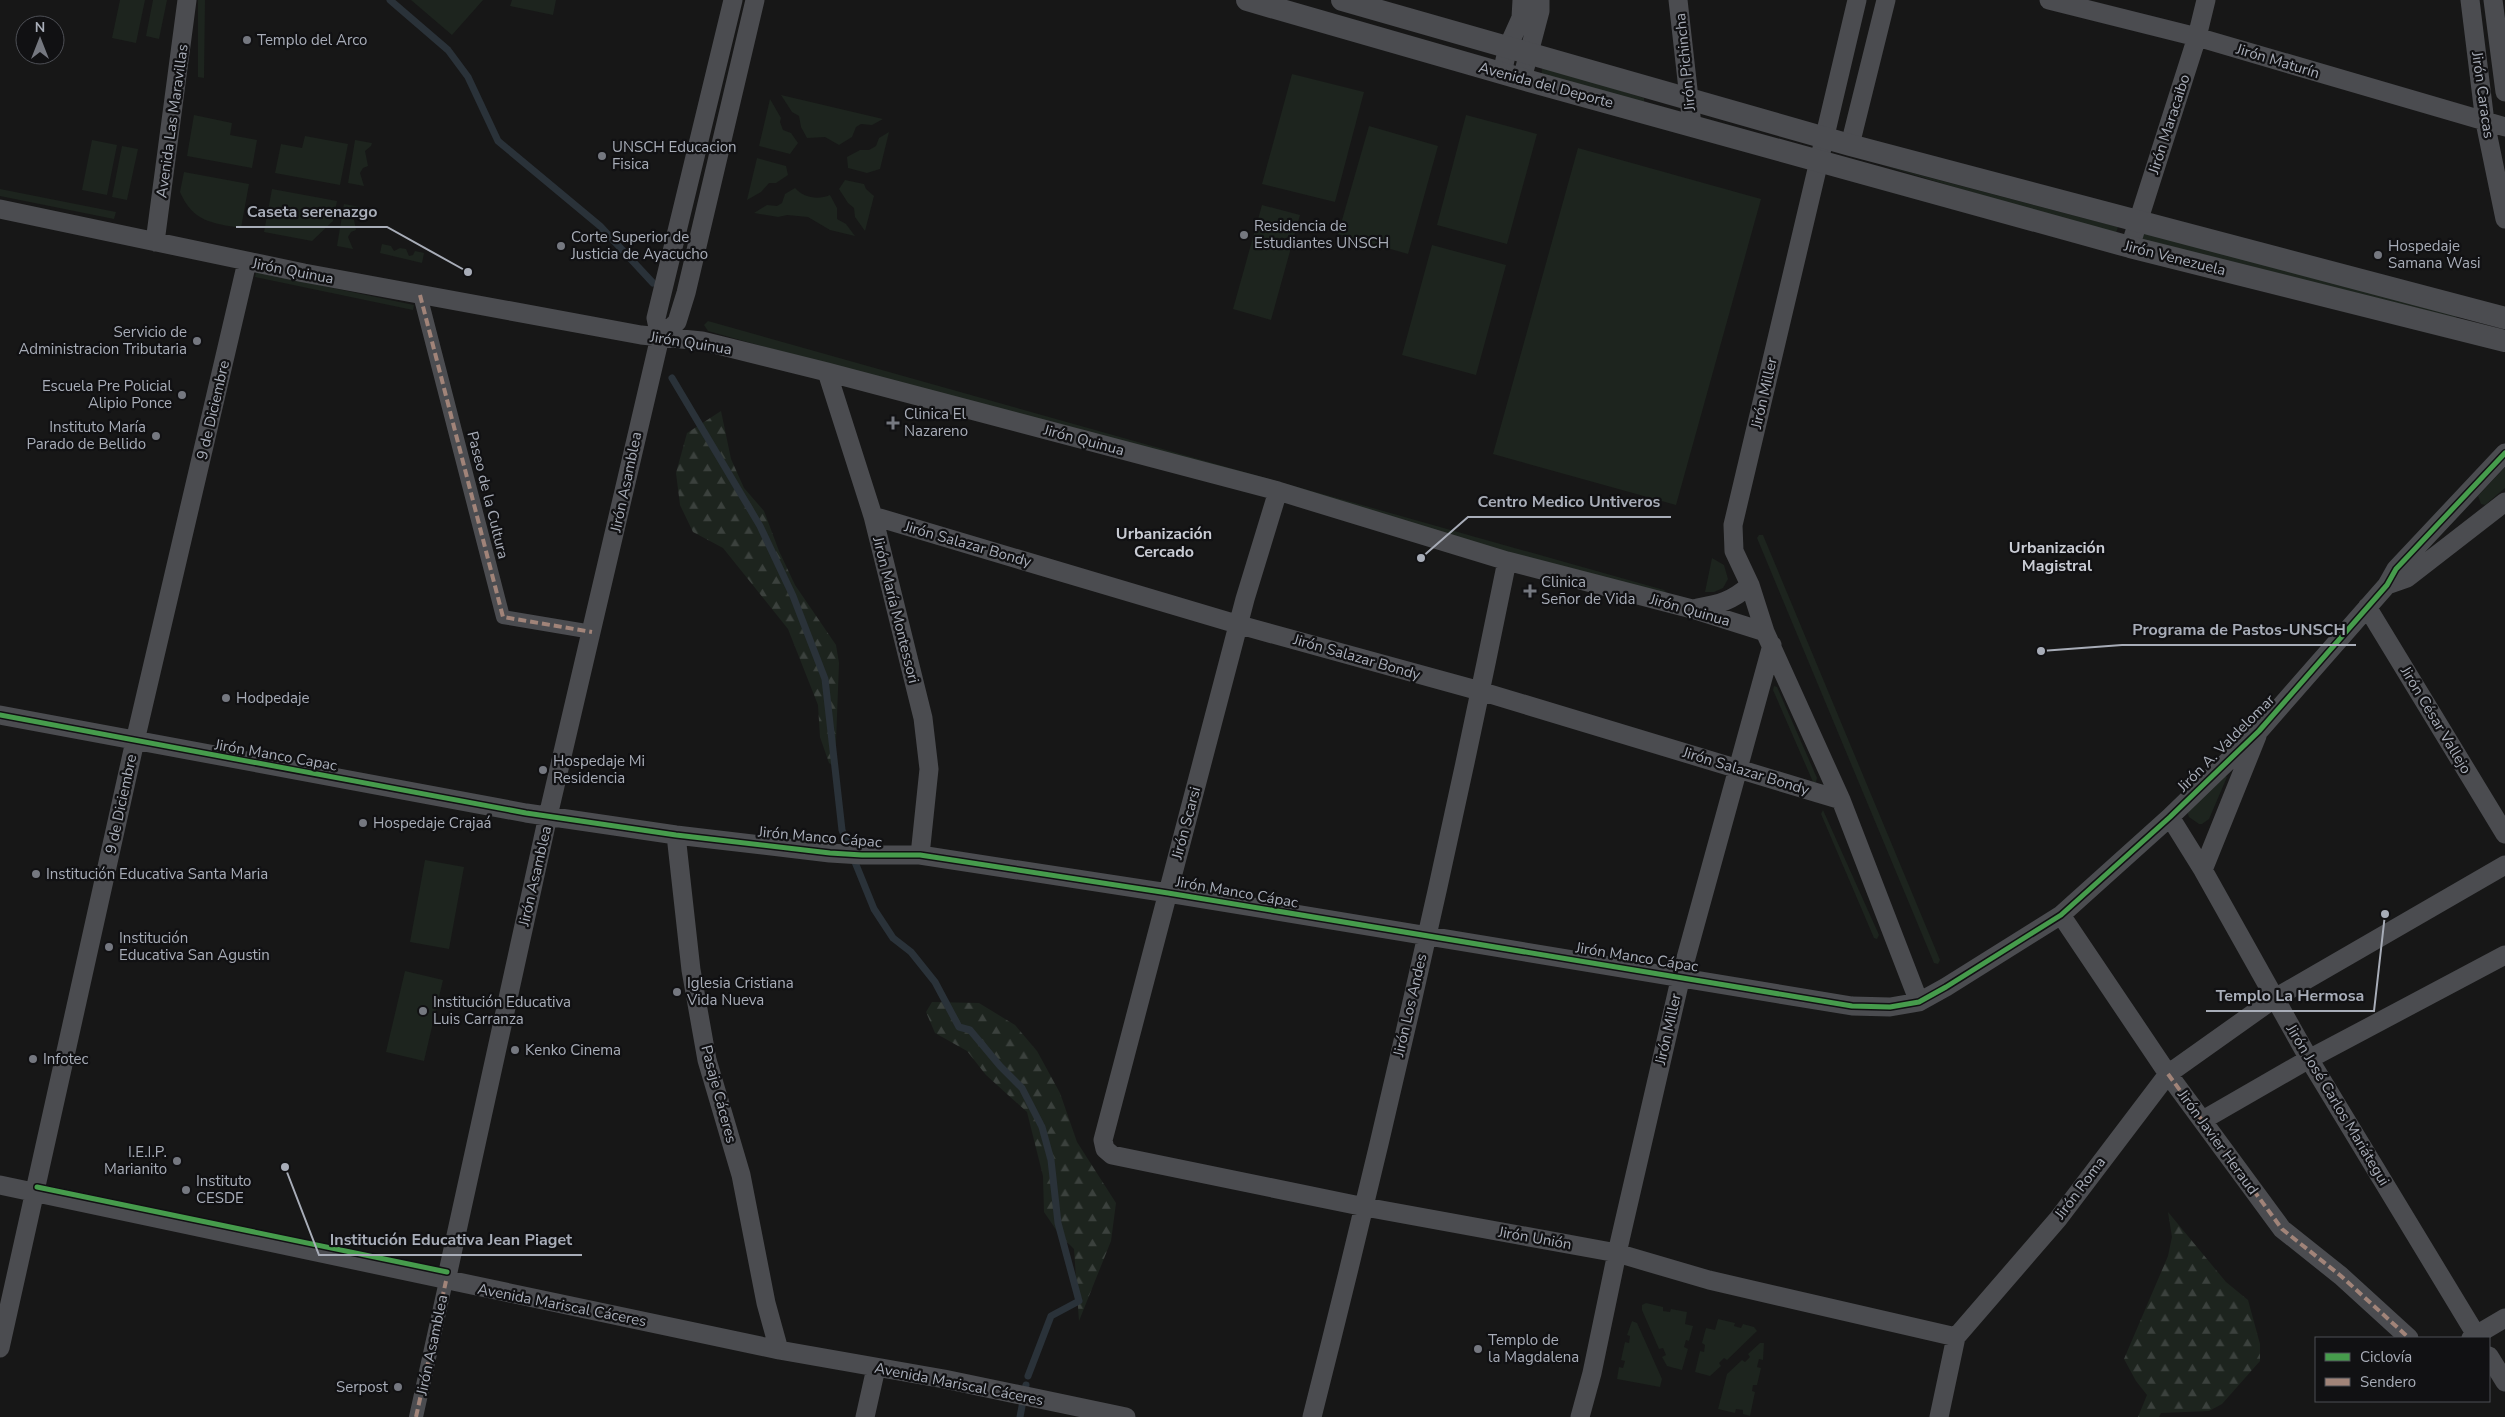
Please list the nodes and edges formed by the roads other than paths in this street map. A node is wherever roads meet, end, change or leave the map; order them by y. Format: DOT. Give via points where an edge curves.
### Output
graph roads {
  1 [pos="188,0"];
  2 [pos="733,0"];
  3 [pos="756,0"];
  4 [pos="1247,0"];
  5 [pos="1342,0"];
  6 [pos="1522,0"];
  7 [pos="1540,0"];
  8 [pos="1678,0"];
  9 [pos="1857,0"];
  10 [pos="1886,0"];
  11 [pos="2050,0"];
  12 [pos="2206,0"];
  13 [pos="2470,0"];
  14 [pos="2493,0"];
  15 [pos="2197,37"];
  16 [pos="1508,47"];
  17 [pos="1530,52"];
  18 [pos="1512,76"];
  19 [pos="2505,92"];
  20 [pos="1689,99"];
  21 [pos="2485,122"];
  22 [pos="1692,125"];
  23 [pos="2505,127"];
  24 [pos="1824,138"];
  25 [pos="1850,145"];
  26 [pos="1819,159"];
  27 [pos="1846,167"];
  28 [pos="0,209"];
  29 [pos="2505,219"];
  30 [pos="2137,221"];
  31 [pos="155,242"];
  32 [pos="2130,247"];
  33 [pos="248,262"];
  34 [pos="420,294"];
  35 [pos="2505,318"];
  36 [pos="660,337"];
  37 [pos="2505,341"];
  38 [pos="827,372"];
  39 [pos="2505,453"];
  40 [pos="1278,491"];
  41 [pos="2505,502"];
  42 [pos="873,516"];
  43 [pos="1507,561"];
  44 [pos="1750,585"];
  45 [pos="2387,585"];
  46 [pos="2367,607"];
  47 [pos="1692,609"];
  48 [pos="1240,625"];
  49 [pos="592,632"];
  50 [pos="1769,638"];
  51 [pos="1480,692"];
  52 [pos="0,715"];
  53 [pos="2259,731"];
  54 [pos="135,741"];
  55 [pos="1739,769"];
  56 [pos="1841,800"];
  57 [pos="548,816"];
  58 [pos="2170,816"];
  59 [pos="2505,834"];
  60 [pos="676,835"];
  61 [pos="920,855"];
  62 [pos="2505,865"];
  63 [pos="2203,870"];
  64 [pos="1168,892"];
  65 [pos="2061,915"];
  66 [pos="1426,935"];
  67 [pos="2505,955"];
  68 [pos="1681,976"];
  69 [pos="2276,998"];
  70 [pos="1919,1002"];
  71 [pos="2309,1059"];
  72 [pos="2168,1074"];
  73 [pos="2203,1120"];
  74 [pos="1111,1154"];
  75 [pos="0,1185"];
  76 [pos="35,1192"];
  77 [pos="1365,1207"];
  78 [pos="1617,1253"];
  79 [pos="446,1281"];
  80 [pos="2505,1318"];
  81 [pos="1956,1337"];
  82 [pos="2408,1337"];
  83 [pos="2475,1337"];
  84 [pos="0,1348"];
  85 [pos="779,1350"];
  86 [pos="2490,1358"];
  87 [pos="876,1368"];
  88 [pos="2505,1382"];
  89 [pos="416,1417"];
  90 [pos="865,1417"];
  91 [pos="1126,1417"];
  92 [pos="1312,1417"];
  93 [pos="1580,1417"];
  94 [pos="1939,1417"];
  1 -- 31 [label="street, Avenida Las Maravillas"];
  2 -- 36 [label="street" via="656,318"];
  3 -- 36 [label="street" via="686,294 677,322"];
  4 -- 18 [label="street, Avenida del Deporte"];
  5 -- 16 [label="street, Avenida del Deporte"];
  6 -- 16 [label="street" via="1521,18"];
  7 -- 17 [label="street"];
  8 -- 20 [label="street, Jirón Pichincha"];
  9 -- 24 [label="street"];
  10 -- 25 [label="street"];
  11 -- 15 [label="street, Jirón Maturín"];
  12 -- 15 [label="street, Jirón Maracaibo"];
  13 -- 21 [label="street, Jirón Caracas"];
  14 -- 19 [label="street, Jirón Caracas"];
  15 -- 21 [label="street, Jirón Maturín"];
  15 -- 30 [label="street, Jirón Maracaibo"];
  16 -- 17 [label="street, Avenida del Deporte"];
  16 -- 18 [label="street"];
  17 -- 18 [label="street"];
  17 -- 20 [label="street, Avenida del Deporte"];
  18 -- 22 [label="street, Avenida del Deporte"];
  20 -- 22 [label="street, Jirón Pichincha"];
  20 -- 24 [label="street, Avenida del Deporte"];
  21 -- 23 [label="street, Jirón Maturín"];
  21 -- 29 [label="street, Jirón Caracas"];
  22 -- 26 [label="street, Avenida del Deporte"];
  24 -- 25 [label="street, Avenida del Deporte"];
  24 -- 26 [label="street, Jirón Miller"];
  25 -- 30 [label="street, Jirón Venezuela"];
  26 -- 27 [label="street, Avenida del Deporte"];
  26 -- 44 [label="street, Jirón Miller" via="1733,525 1734,551"];
  27 -- 32 [label="street, Jirón Venezuela"];
  28 -- 31 [label="street, Jirón Quinua"];
  30 -- 32 [label="street, Jirón Maracaibo"];
  30 -- 35 [label="street, Jirón Venezuela"];
  31 -- 33 [label="street, Jirón Quinua"];
  32 -- 37 [label="street, Jirón Venezuela"];
  33 -- 34 [label="street, Jirón Quinua"];
  33 -- 54 [label="street, 9 de Diciembre"];
  34 -- 36 [label="street, Jirón Quinua"];
  34 -- 49 [label="street, Paseo de la Cultura" via="502,617"];
  36 -- 38 [label="street, Jirón Quinua" via="702,342"];
  36 -- 49 [label="street, Jirón Asamblea"];
  38 -- 40 [label="street, Jirón Quinua"];
  38 -- 42 [label="street, Jirón María Montessori"];
  39 -- 45 [label="street, Jirón A. Valdelomar" via="2396,569"];
  40 -- 43 [label="street, Jirón Quinua"];
  40 -- 48 [label="street, Jirón Scarsi"];
  41 -- 45 [label="street, Jirón A. Valdelomar" via="2407,578"];
  42 -- 48 [label="street, Jirón Salazar Bondy"];
  42 -- 61 [label="street, Jirón María Montessori" via="923,718 929,769"];
  43 -- 47 [label="street, Jirón Quinua"];
  43 -- 51 [label="street, Jirón Los Andes"];
  44 -- 47 [label="street" via="1719,605"];
  44 -- 50 [label="street, Jirón Miller"];
  45 -- 46 [label="street, Jirón A. Valdelomar"];
  46 -- 53 [label="street, Jirón A. Valdelomar"];
  46 -- 59 [label="street, Jirón César Vallejo"];
  47 -- 50 [label="street, Jirón Quinua"];
  48 -- 51 [label="street, Jirón Salazar Bondy"];
  48 -- 64 [label="street, Jirón Scarsi"];
  49 -- 57 [label="street, Jirón Asamblea"];
  50 -- 55 [label="street, Jirón Miller"];
  50 -- 56 [label="street"];
  51 -- 55 [label="street, Jirón Salazar Bondy"];
  51 -- 66 [label="street, Jirón Los Andes"];
  52 -- 54 [label="street, Jirón Manco Capac"];
  53 -- 58 [label="street, Jirón A. Valdelomar"];
  53 -- 63 [label="street"];
  54 -- 57 [label="street, Jirón Manco Capac"];
  54 -- 76 [label="street, 9 de Diciembre"];
  55 -- 56 [label="street, Jirón Salazar Bondy"];
  55 -- 68 [label="street, Jirón Miller"];
  56 -- 70 [label="street"];
  57 -- 60 [label="street, Jirón Manco Cápac"];
  57 -- 79 [label="street, Jirón Asamblea"];
  58 -- 63 [label="street, Jirón José Carlos Mariátegui"];
  58 -- 65 [label="street, Jirón A. Valdelomar"];
  60 -- 61 [label="street, Jirón Manco Cápac" via="862,856"];
  60 -- 85 [label="street, Pasaje Cáceres" via="691,970 707,1060 741,1175 766,1303"];
  61 -- 64 [label="street, Jirón Manco Cápac"];
  62 -- 69 [label="street, Jirón Roma"];
  63 -- 69 [label="street, Jirón José Carlos Mariátegui"];
  64 -- 66 [label="street, Jirón Manco Cápac"];
  64 -- 74 [label="street, Jirón Scarsi" via="1103,1140 1105,1149"];
  65 -- 70 [label="street, Jirón A. Valdelomar"];
  65 -- 72 [label="street, Jirón Javier Heraud"];
  66 -- 68 [label="street, Jirón Manco Cápac"];
  66 -- 77 [label="street, Jirón Los Andes"];
  67 -- 71 [label="street"];
  68 -- 70 [label="street, Jirón Manco Cápac" via="1852,1006 1890,1007"];
  68 -- 78 [label="street, Jirón Miller"];
  69 -- 71 [label="street, Jirón José Carlos Mariátegui"];
  69 -- 72 [label="street, Jirón Roma"];
  71 -- 73 [label="street"];
  71 -- 83 [label="street, Jirón José Carlos Mariátegui"];
  72 -- 73 [label="street, Jirón Javier Heraud"];
  72 -- 81 [label="street, Jirón Roma" via="2058,1219"];
  73 -- 82 [label="street, Jirón Javier Heraud" via="2282,1229 2341,1276"];
  74 -- 77 [label="street, Jirón Unión"];
  75 -- 76 [label="street, Avenida Mariscal Cáceres"];
  76 -- 79 [label="street, Avenida Mariscal Cáceres"];
  76 -- 84 [label="street, 9 de Diciembre"];
  77 -- 78 [label="street, Jirón Unión"];
  77 -- 92 [label="street, Jirón Los Andes"];
  78 -- 81 [label="street, Jirón Unión" via="1709,1280"];
  78 -- 93 [label="street, Jirón Miller"];
  79 -- 85 [label="street, Avenida Mariscal Cáceres"];
  79 -- 89 [label="street, Jirón Asamblea"];
  80 -- 83 [label="street"];
  81 -- 94 [label="street, Jirón Roma"];
  85 -- 87 [label="street, Avenida Mariscal Cáceres"];
  86 -- 88 [label="street"];
  87 -- 90 [label="street"];
  87 -- 91 [label="street, Avenida Mariscal Cáceres" via="977,1385"];
}
